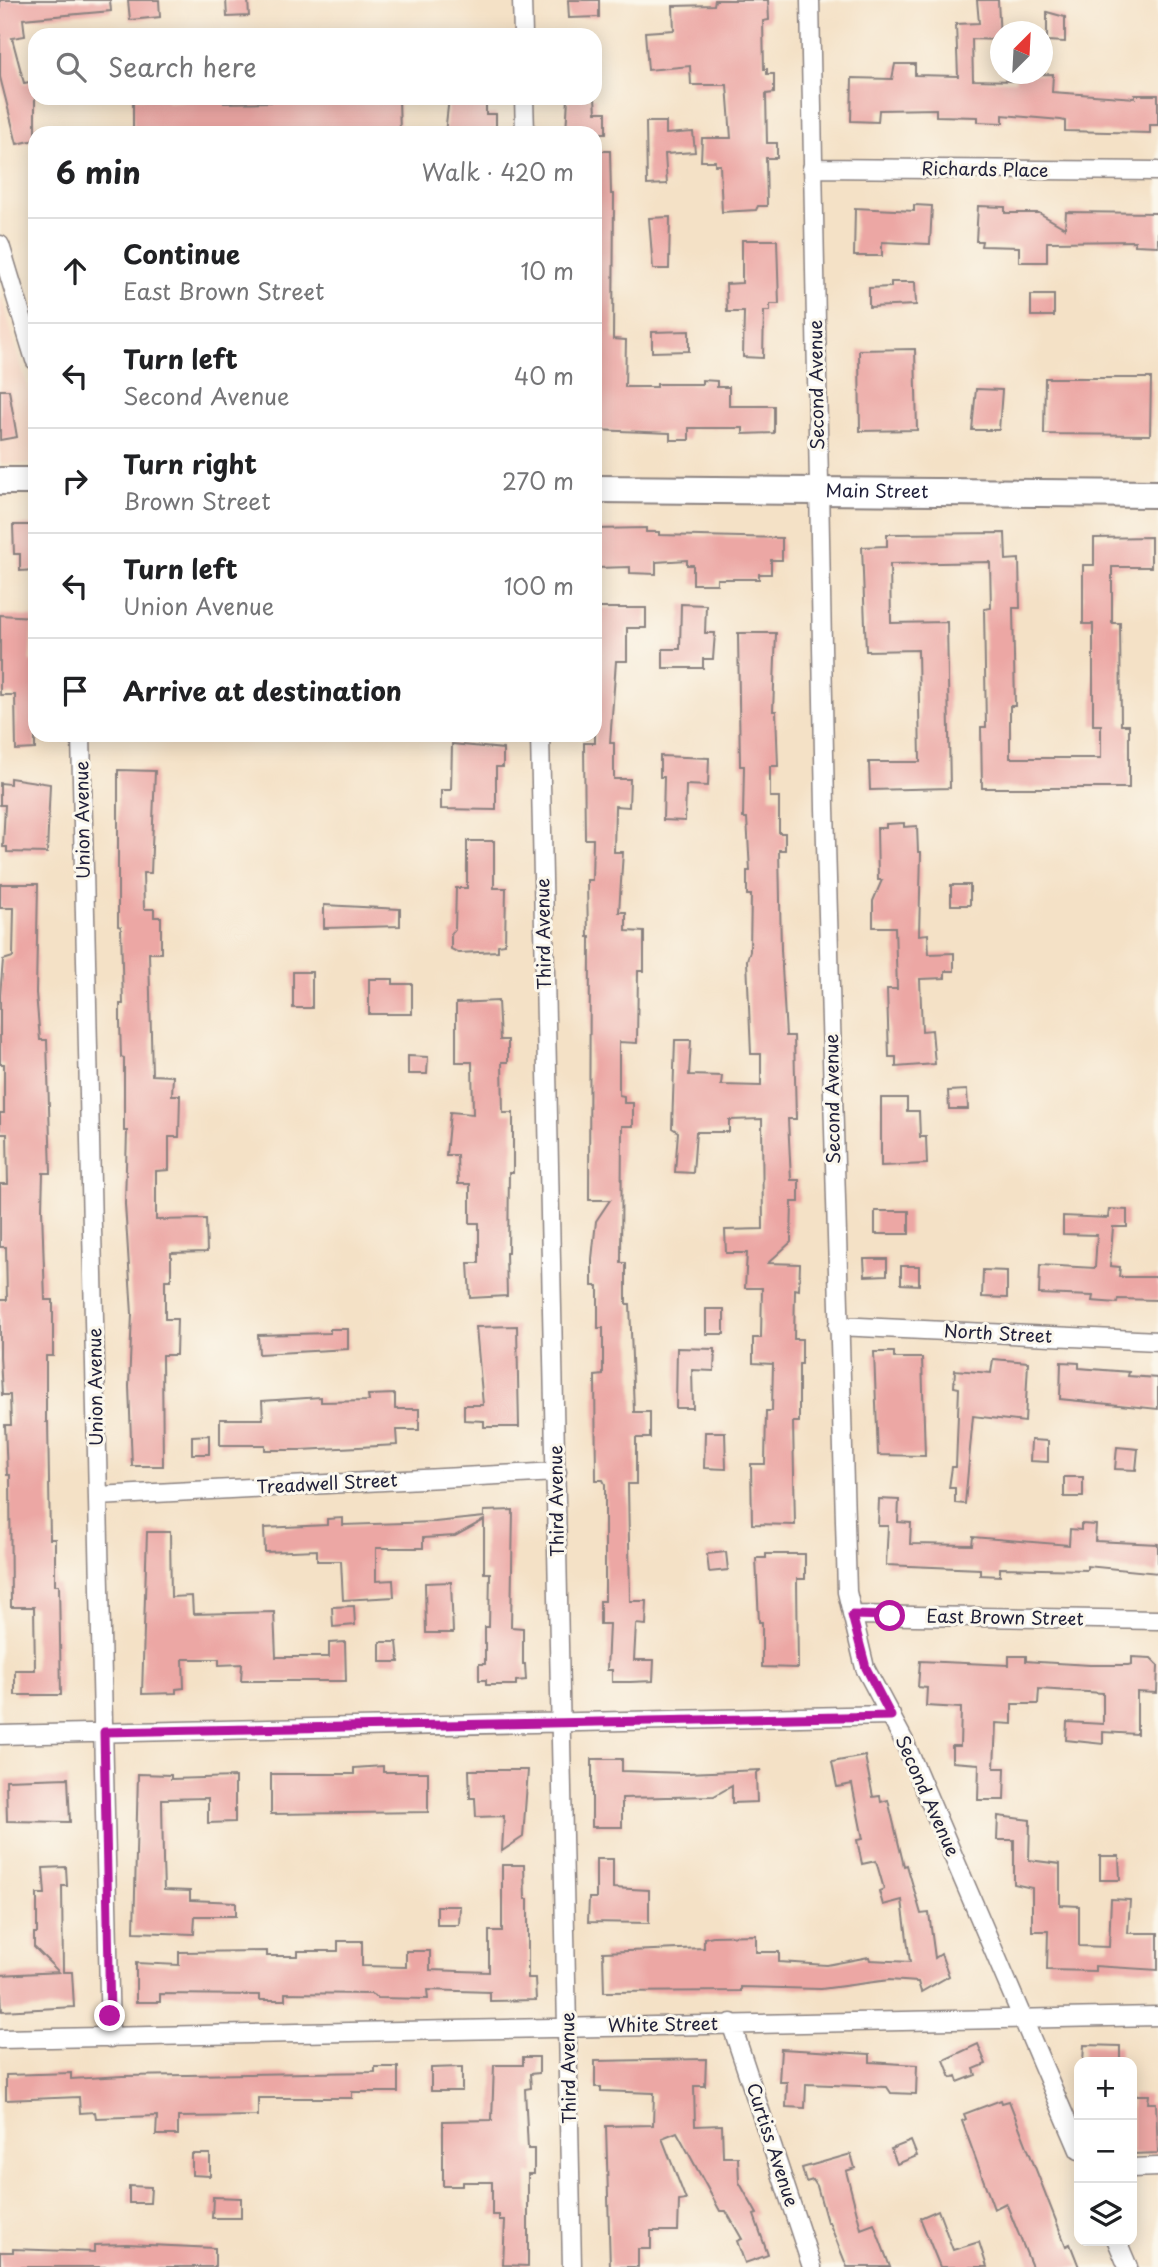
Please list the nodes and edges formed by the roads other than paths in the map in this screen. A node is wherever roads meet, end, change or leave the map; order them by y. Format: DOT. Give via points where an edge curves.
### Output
graph roads {
  1 [pos="522,0"];
  2 [pos="810,0"];
  3 [pos="523,28"];
  4 [pos="524,105"];
  5 [pos="525,126"];
  6 [pos="812,168"];
  7 [pos="1158,171"];
  8 [pos="0,245"];
  9 [pos="28,337"];
  10 [pos="0,481"];
  11 [pos="28,481"];
  12 [pos="602,489"];
  13 [pos="819,489"];
  14 [pos="1158,494"];
  15 [pos="81,742"];
  16 [pos="540,742"];
  17 [pos="838,1326"];
  18 [pos="1158,1341"];
  19 [pos="556,1472"];
  20 [pos="98,1496"];
  21 [pos="852,1615"];
  22 [pos="1158,1620"];
  23 [pos="891,1716"];
  24 [pos="563,1723"];
  25 [pos="104,1732"];
  26 [pos="0,1735"];
  27 [pos="1158,2016"];
  28 [pos="1024,2018"];
  29 [pos="731,2023"];
  30 [pos="568,2027"];
  31 [pos="110,2038"];
  32 [pos="0,2039"];
  33 [pos="1074,2138"];
  34 [pos="1158,2167"];
  35 [pos="1137,2168"];
  36 [pos="1119,2246"];
  37 [pos="572,2267"];
  38 [pos="812,2267"];
  39 [pos="1128,2267"];
  1 -- 3 [label="street"];
  2 -- 6 [label="street, Second Avenue"];
  4 -- 5 [label="street"];
  6 -- 7 [label="street, Richards Place"];
  6 -- 13 [label="street, Second Avenue"];
  8 -- 9 [label="street"];
  10 -- 11 [label="street"];
  12 -- 13 [label="street, Main Street"];
  13 -- 14 [label="street, Main Street"];
  13 -- 17 [label="street, Second Avenue"];
  15 -- 20 [label="street, Union Avenue"];
  16 -- 19 [label="street, Third Avenue"];
  17 -- 18 [label="street, North Street"];
  17 -- 21 [label="street, Second Avenue" via="847,1592"];
  19 -- 20 [label="street, Treadwell Street"];
  19 -- 24 [label="street, Third Avenue"];
  20 -- 25 [label="street, Union Avenue"];
  21 -- 22 [label="street, East Brown Street"];
  21 -- 23 [label="street, Second Avenue" via="866,1668"];
  23 -- 24 [label="street"];
  23 -- 28 [label="street, Second Avenue"];
  24 -- 25 [label="street"];
  24 -- 30 [label="street, Third Avenue"];
  25 -- 26 [label="street"];
  25 -- 31 [label="street, Union Avenue"];
  27 -- 28 [label="street, White Street"];
  28 -- 29 [label="street, White Street"];
  28 -- 33 [label="street, Second Avenue"];
  29 -- 30 [label="street, White Street"];
  29 -- 38 [label="street, Curtiss Avenue"];
  30 -- 31 [label="street, White Street"];
  30 -- 37 [label="street, Third Avenue"];
  31 -- 32 [label="street, White Street"];
  34 -- 35 [label="street"];
  36 -- 39 [label="street"];
}
